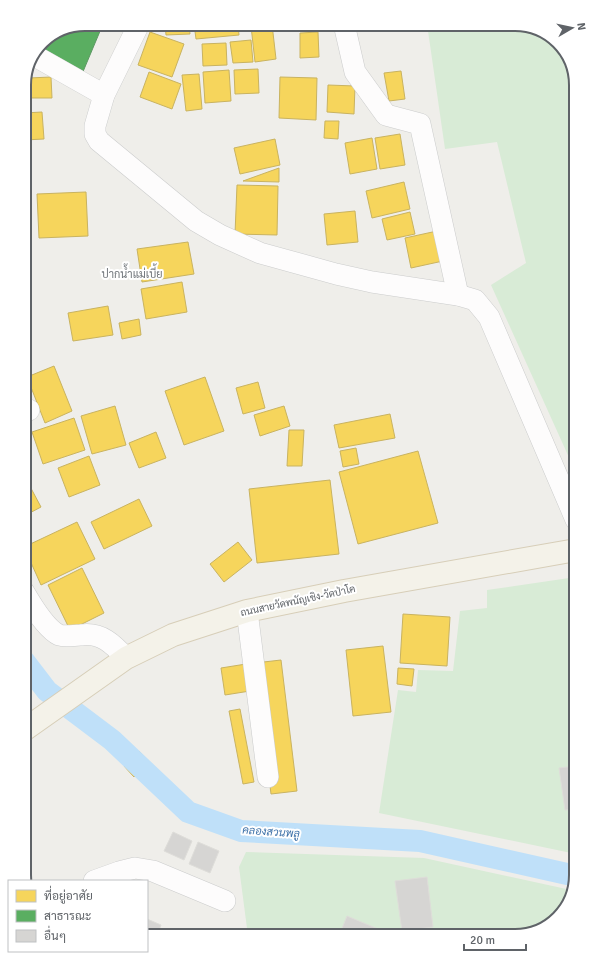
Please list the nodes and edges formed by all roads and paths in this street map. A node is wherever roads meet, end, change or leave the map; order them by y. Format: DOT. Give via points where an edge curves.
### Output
graph roads {
  1 [pos="136,31"];
  2 [pos="346,31"];
  3 [pos="39,57"];
  4 [pos="104,95"];
  5 [pos="458,295"];
  6 [pos="569,504"];
  7 [pos="569,551"];
  8 [pos="31,602"];
  9 [pos="248,611"];
  10 [pos="126,658"];
  11 [pos="31,726"];
  12 [pos="268,777"];
  13 [pos="97,880"];
  14 [pos="225,901"];
  1 -- 4 [label="street"];
  2 -- 5 [label="street" via="355,72 386,115 420,124"];
  3 -- 4 [label="street"];
  4 -- 5 [label="street" via="95,126 95,134 99,141 196,221 260,253 372,282"];
  5 -- 6 [label="street" via="475,300 489,317"];
  7 -- 9 [label="main road, ถนนสายวัดพนัญเชิง-วัดป่าโค" via="344,591"];
  8 -- 10 [label="street" via="44,622 59,635 101,636"];
  9 -- 10 [label="main road, ถนนสายวัดพนัญเชิง-วัดป่าโค" via="173,635"];
  9 -- 12 [label="street"];
  10 -- 11 [label="main road, ถนนสายวัดพนัญเชิง-วัดป่าโค"];
  13 -- 14 [label="street" via="135,868 153,871"];
}
